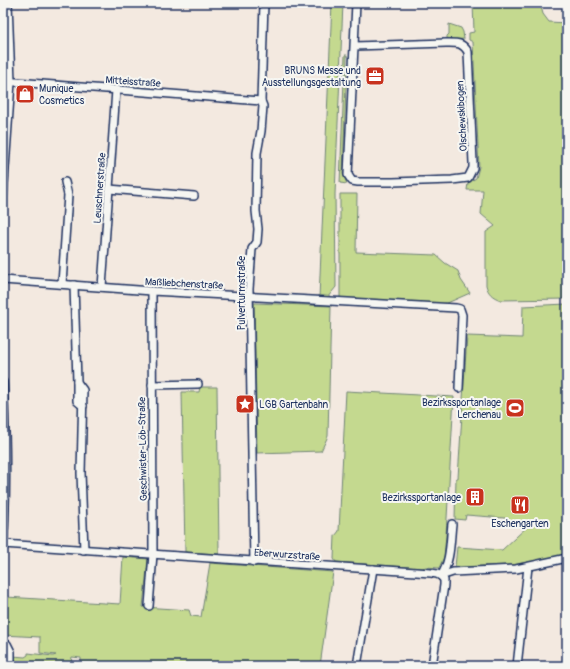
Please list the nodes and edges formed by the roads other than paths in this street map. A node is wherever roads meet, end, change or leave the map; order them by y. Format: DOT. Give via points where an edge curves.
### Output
graph roads {
  1 [pos="264,3"];
  2 [pos="356,3"];
  3 [pos="6,4"];
  4 [pos="355,46"];
  5 [pos="3,82"];
  6 [pos="11,82"];
  7 [pos="116,90"];
  8 [pos="262,101"];
  9 [pos="65,182"];
  10 [pos="110,189"];
  11 [pos="3,192"];
  12 [pos="194,196"];
  13 [pos="3,198"];
  14 [pos="3,280"];
  15 [pos="62,284"];
  16 [pos="74,285"];
  17 [pos="102,287"];
  18 [pos="152,291"];
  19 [pos="250,296"];
  20 [pos="3,382"];
  21 [pos="198,384"];
  22 [pos="152,385"];
  23 [pos="459,388"];
  24 [pos="452,524"];
  25 [pos="3,544"];
  26 [pos="3,548"];
  27 [pos="84,550"];
  28 [pos="153,554"];
  29 [pos="567,558"];
  30 [pos="254,562"];
  31 [pos="528,567"];
  32 [pos="373,570"];
  33 [pos="441,576"];
  34 [pos="149,606"];
  35 [pos="3,643"];
  36 [pos="11,666"];
  37 [pos="357,666"];
  38 [pos="432,666"];
  39 [pos="517,666"];
  1 -- 8 [label="street, Pulverturmstraße"];
  2 -- 4 [label="street"];
  3 -- 6 [label="street"];
  4 -- 4 [label="street, Olschewskibogen" via="446,43 464,46 468,52 473,163 468,178 352,181 348,175"];
  5 -- 6 [label="street, Mitteisstraße"];
  6 -- 7 [label="street, Mitteisstraße"];
  6 -- 11 [label="street"];
  7 -- 8 [label="street, Mitteisstraße"];
  7 -- 10 [label="street, Leuschnerstraße"];
  8 -- 19 [label="street, Pulverturmstraße" via="256,196 258,229 257,242 252,249"];
  9 -- 15 [label="street" via="68,195"];
  10 -- 12 [label="street"];
  10 -- 17 [label="street, Leuschnerstraße"];
  11 -- 13 [label="street"];
  14 -- 15 [label="street, Maßliebchenstraße"];
  15 -- 16 [label="street, Maßliebchenstraße"];
  16 -- 17 [label="street, Maßliebchenstraße"];
  16 -- 27 [label="street" via="77,382 83,390 81,473"];
  17 -- 18 [label="street, Maßliebchenstraße"];
  18 -- 19 [label="street, Maßliebchenstraße"];
  18 -- 22 [label="street, Geschwister-Löb-Straße"];
  19 -- 23 [label="street, Maßliebchenstraße" via="460,309 462,315"];
  19 -- 30 [label="street, Pulverturmstraße"];
  20 -- 25 [label="street" via="6,490"];
  21 -- 22 [label="street"];
  22 -- 28 [label="street, Geschwister-Löb-Straße"];
  24 -- 33 [label="street" via="446,569"];
  25 -- 26 [label="street"];
  25 -- 27 [label="street, Eberwurzstraße"];
  27 -- 28 [label="street, Eberwurzstraße"];
  28 -- 30 [label="street, Eberwurzstraße"];
  28 -- 34 [label="street, Geschwister-Löb-Straße"];
  29 -- 31 [label="street, Eberwurzstraße"];
  30 -- 32 [label="street, Eberwurzstraße"];
  31 -- 33 [label="street, Eberwurzstraße" via="453,572"];
  31 -- 39 [label="street"];
  32 -- 33 [label="street, Eberwurzstraße" via="431,573"];
  32 -- 37 [label="street"];
  33 -- 38 [label="street" via="444,585"];
  35 -- 36 [label="street" via="7,644 11,652"];
}
